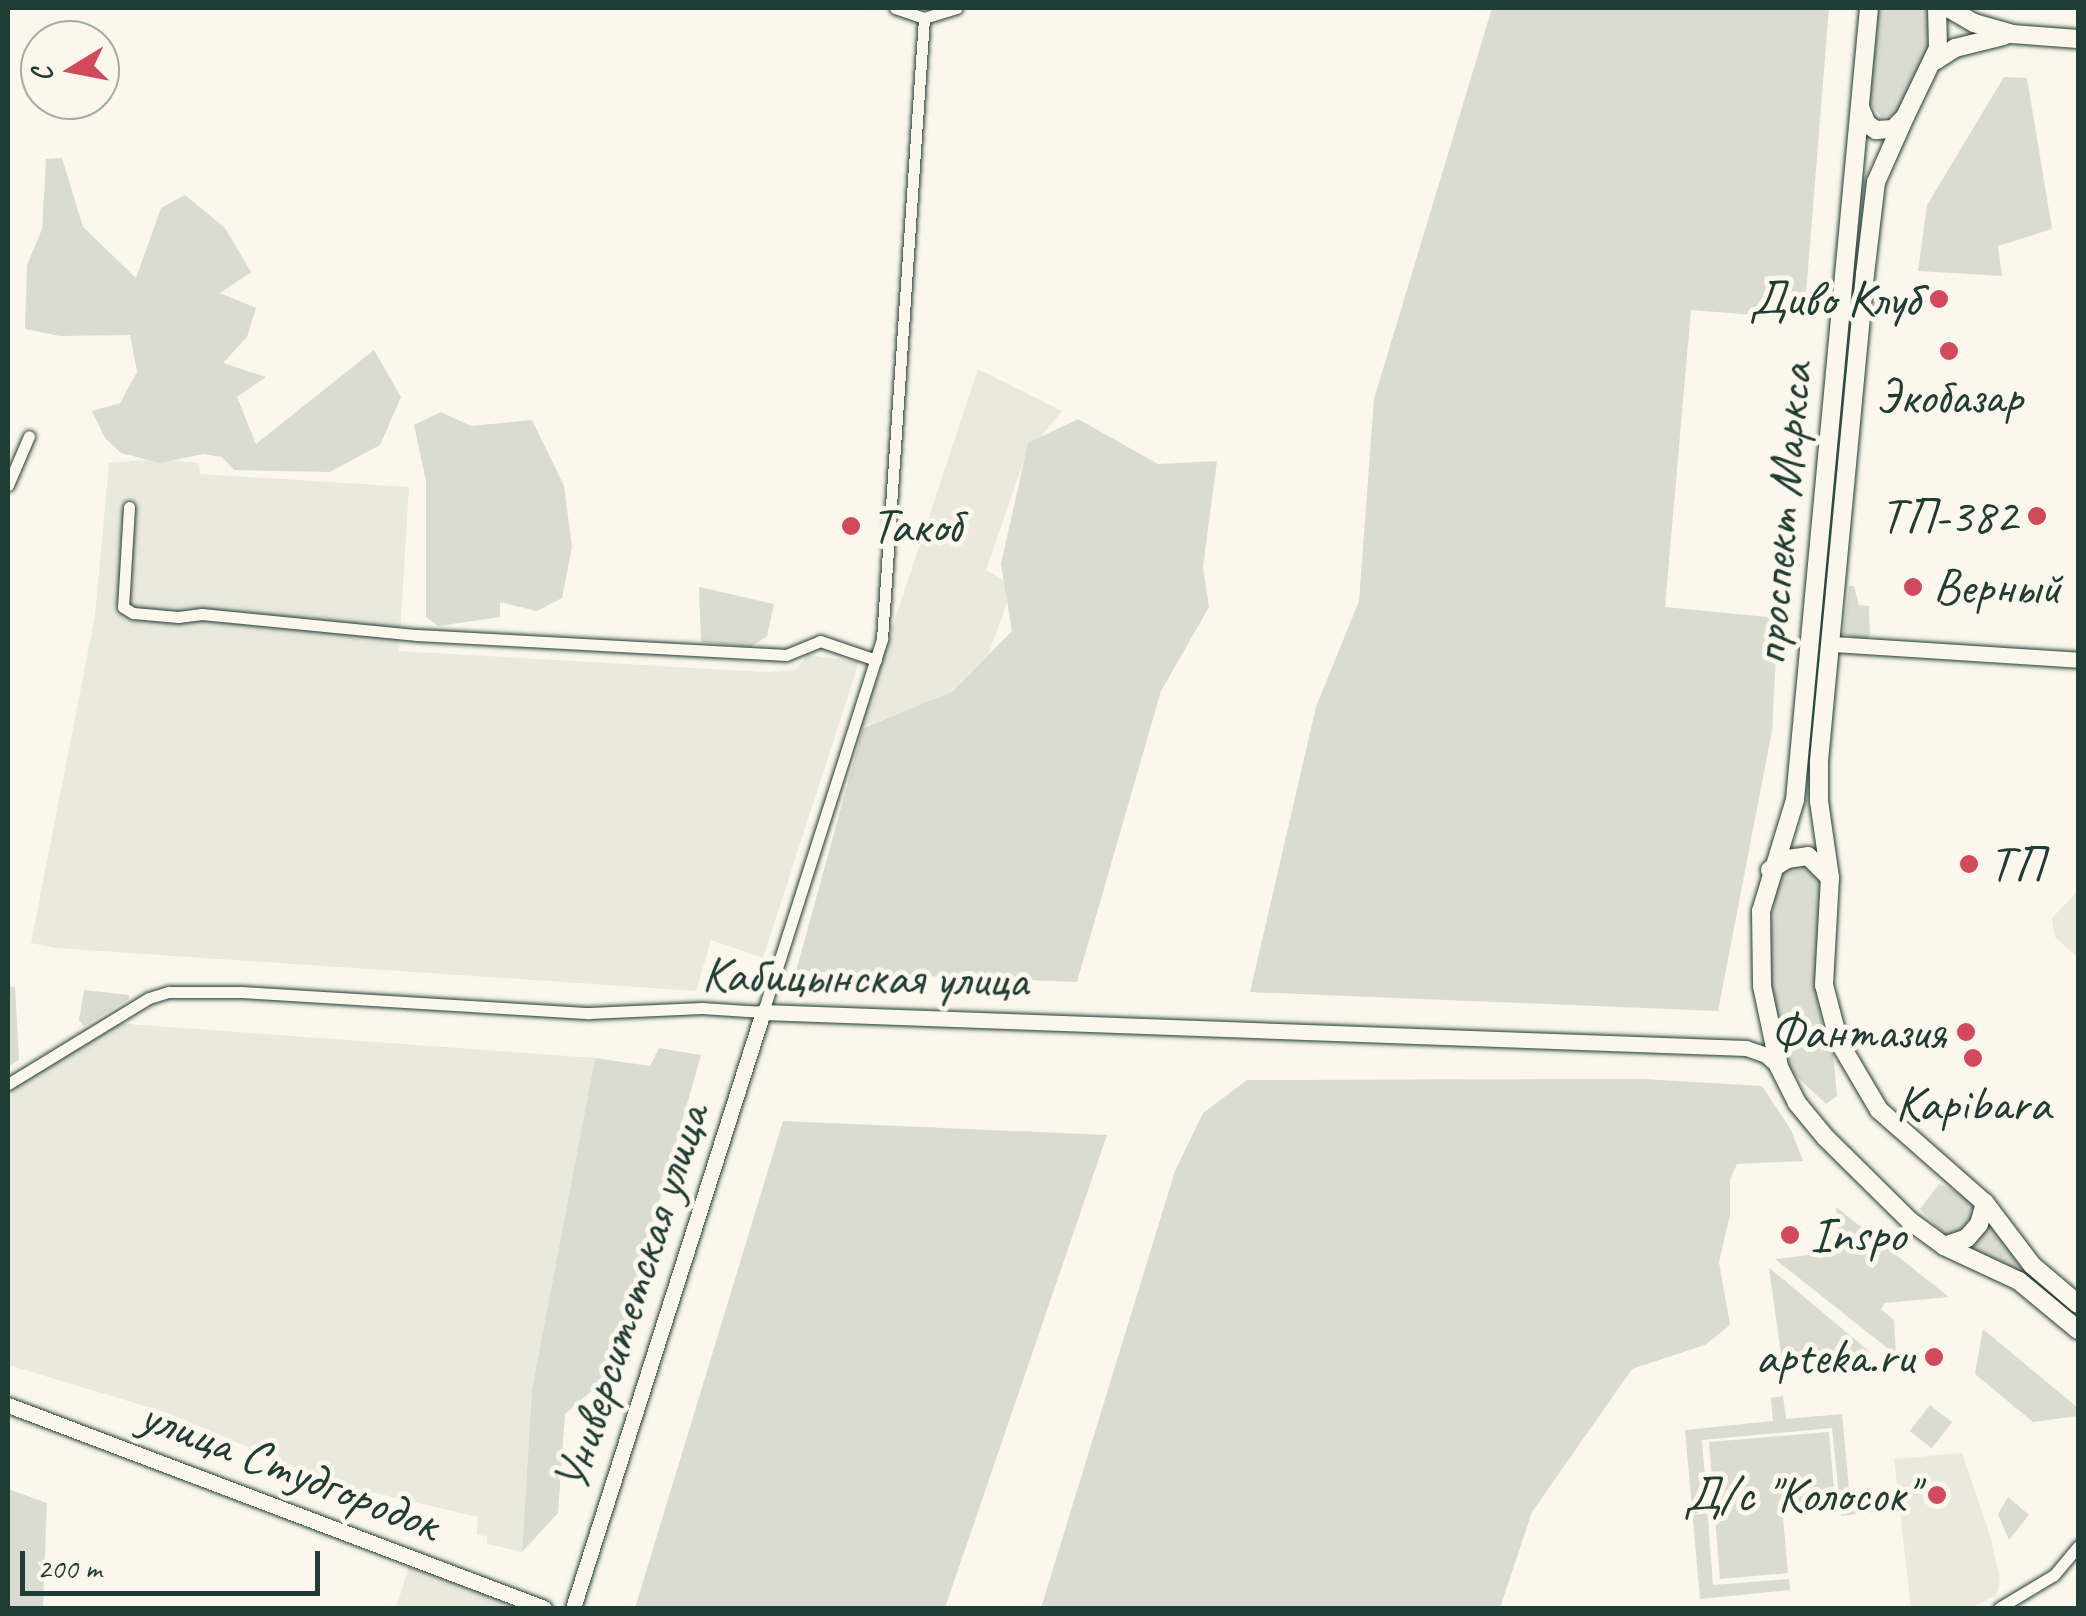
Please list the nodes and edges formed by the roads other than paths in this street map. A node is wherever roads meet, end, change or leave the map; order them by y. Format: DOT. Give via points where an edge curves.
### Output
graph roads {
  1 [pos="894,8"];
  2 [pos="956,8"];
  3 [pos="1870,8"];
  4 [pos="1936,8"];
  5 [pos="1948,8"];
  6 [pos="924,18"];
  7 [pos="2012,34"];
  8 [pos="2078,40"];
  9 [pos="1934,61"];
  10 [pos="1858,102"];
  11 [pos="1905,117"];
  12 [pos="29,436"];
  13 [pos="8,485"];
  14 [pos="129,506"];
  15 [pos="1810,642"];
  16 [pos="1832,644"];
  17 [pos="876,660"];
  18 [pos="2078,660"];
  19 [pos="1770,870"];
  20 [pos="1830,877"];
  21 [pos="763,1012"];
  22 [pos="1770,1028"];
  23 [pos="1746,1048"];
  24 [pos="1779,1067"];
  25 [pos="8,1084"];
  26 [pos="1986,1203"];
  27 [pos="1944,1246"];
  28 [pos="2078,1304"];
  29 [pos="2078,1330"];
  30 [pos="8,1405"];
  31 [pos="2078,1546"];
  32 [pos="544,1608"];
  33 [pos="573,1608"];
  34 [pos="1999,1608"];
  1 -- 6 [label="street"];
  2 -- 6 [label="street"];
  3 -- 10 [label="main road, проспект Маркса"];
  4 -- 9 [label="main road"];
  5 -- 7 [label="main road"];
  6 -- 17 [label="street"];
  7 -- 8 [label="main road"];
  7 -- 9 [label="main road" via="1955,48"];
  9 -- 11 [label="main road, проспект Маркса"];
  10 -- 11 [label="main road" via="1876,130 1893,128"];
  10 -- 15 [label="main road, проспект Маркса"];
  11 -- 16 [label="main road, проспект Маркса" via="1876,182"];
  12 -- 13 [label="street"];
  14 -- 17 [label="street" via="123,607 133,613 786,655 820,641"];
  15 -- 16 [label="main road"];
  15 -- 19 [label="main road, проспект Маркса" via="1795,800"];
  16 -- 18 [label="street"];
  16 -- 20 [label="main road, проспект Маркса" via="1819,801"];
  17 -- 21 [label="street"];
  19 -- 20 [label="main road" via="1787,858 1808,856"];
  19 -- 22 [label="main road, проспект Маркса" via="1761,911"];
  20 -- 26 [label="main road, проспект Маркса" via="1824,985 1852,1071 1889,1121"];
  21 -- 23 [label="street, Кабицынская улица"];
  21 -- 25 [label="street, Кабицынская улица" via="588,1013 169,992"];
  21 -- 33 [label="street, Университетская улица"];
  22 -- 23 [label="street"];
  22 -- 24 [label="main road, проспект Маркса"];
  23 -- 24 [label="street"];
  24 -- 27 [label="main road, проспект Маркса" via="1825,1137 1874,1189"];
  26 -- 27 [label="main road" via="1967,1238"];
  26 -- 28 [label="main road, проспект Маркса" via="2032,1265"];
  27 -- 29 [label="main road, проспект Маркса" via="2019,1281"];
  30 -- 32 [label="street, улица Студгородок"];
  31 -- 34 [label="street" via="2054,1574"];
}
